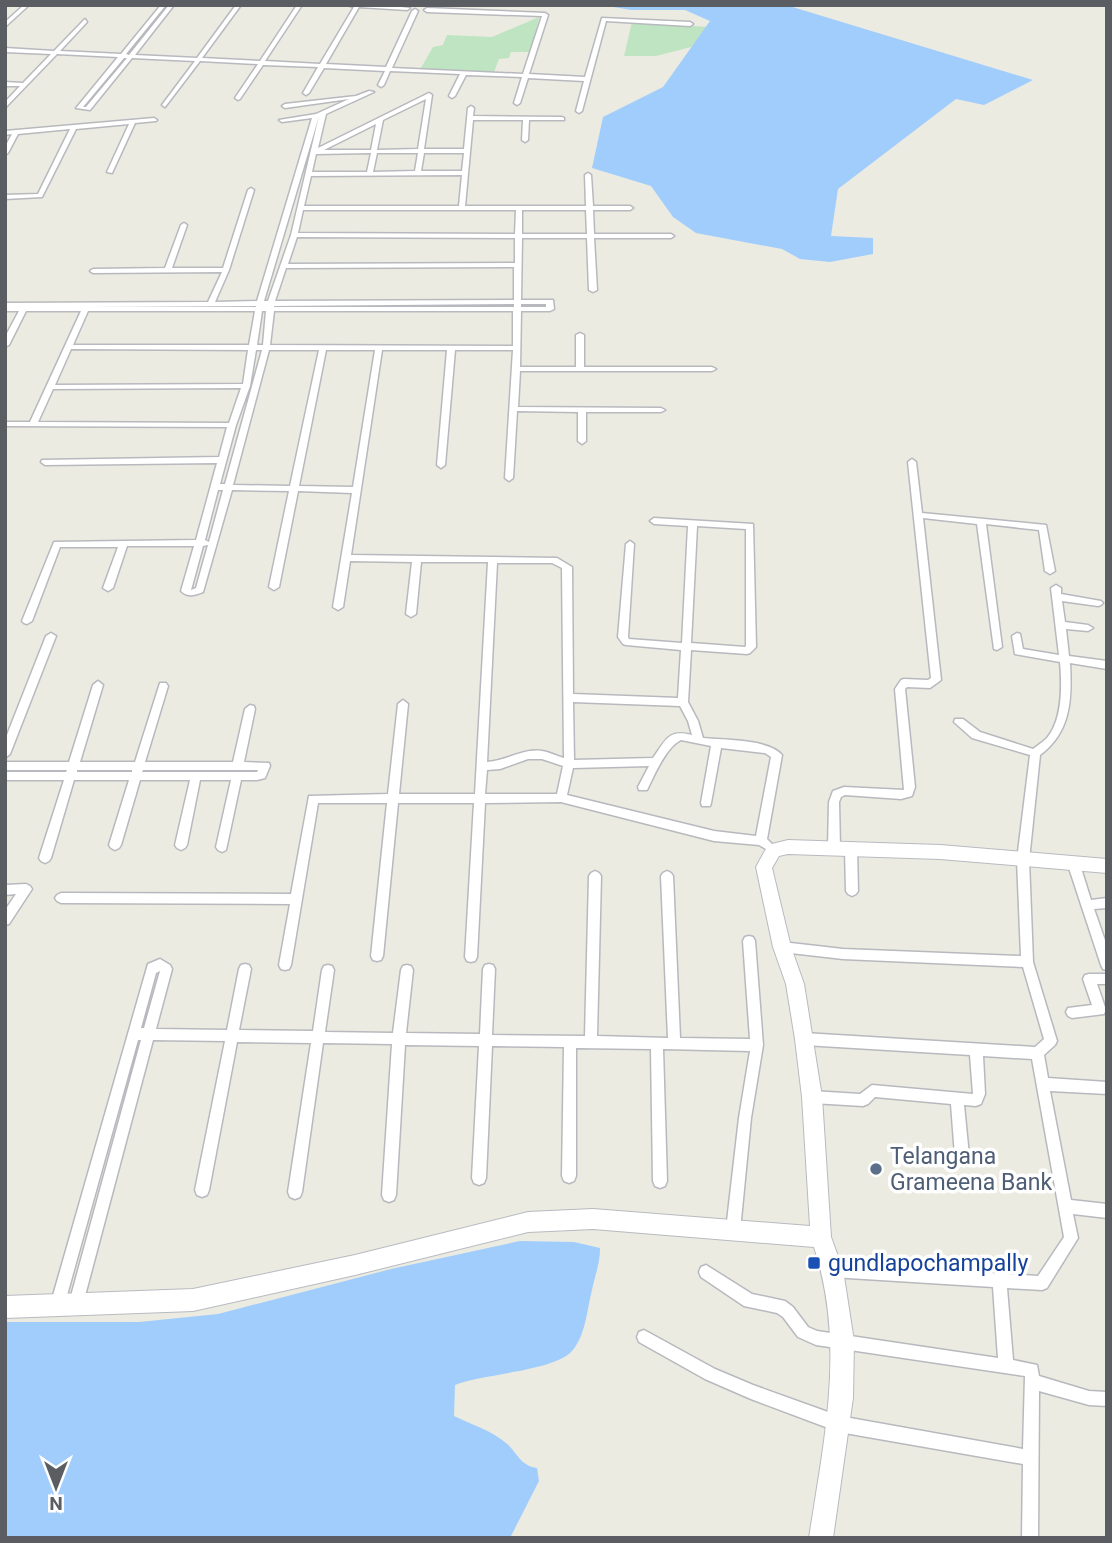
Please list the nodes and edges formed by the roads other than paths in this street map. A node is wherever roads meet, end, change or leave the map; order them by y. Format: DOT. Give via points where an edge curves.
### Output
graph roads {
  1 [pos="27,5"];
  2 [pos="164,5"];
  3 [pos="172,5"];
  4 [pos="239,5"];
  5 [pos="300,5"];
  6 [pos="349,5"];
  7 [pos="358,5"];
  8 [pos="407,6"];
  9 [pos="429,7"];
  10 [pos="415,11"];
  11 [pos="85,21"];
  12 [pos="690,24"];
  13 [pos="5,25"];
  14 [pos="5,50"];
  15 [pos="57,52"];
  16 [pos="123,55"];
  17 [pos="131,56"];
  18 [pos="201,59"];
  19 [pos="262,62"];
  20 [pos="322,65"];
  21 [pos="388,69"];
  22 [pos="464,72"];
  23 [pos="526,76"];
  24 [pos="587,79"];
  25 [pos="5,84"];
  26 [pos="25,85"];
  27 [pos="381,85"];
  28 [pos="371,92"];
  29 [pos="306,93"];
  30 [pos="453,96"];
  31 [pos="354,97"];
  32 [pos="238,98"];
  33 [pos="517,103"];
  34 [pos="165,105"];
  35 [pos="5,106"];
  36 [pos="285,106"];
  37 [pos="471,108"];
  38 [pos="579,111"];
  39 [pos="319,114"];
  40 [pos="470,118"];
  41 [pos="380,119"];
  42 [pos="526,119"];
  43 [pos="562,119"];
  44 [pos="154,120"];
  45 [pos="282,120"];
  46 [pos="133,122"];
  47 [pos="74,127"];
  48 [pos="16,132"];
  49 [pos="5,133"];
  50 [pos="525,140"];
  51 [pos="468,151"];
  52 [pos="314,152"];
  53 [pos="374,152"];
  54 [pos="421,152"];
  55 [pos="5,153"];
  56 [pos="110,172"];
  57 [pos="370,173"];
  58 [pos="418,173"];
  59 [pos="466,173"];
  60 [pos="309,174"];
  61 [pos="588,175"];
  62 [pos="251,190"];
  63 [pos="5,197"];
  64 [pos="300,208"];
  65 [pos="462,208"];
  66 [pos="519,208"];
  67 [pos="590,208"];
  68 [pos="630,208"];
  69 [pos="184,225"];
  70 [pos="293,235"];
  71 [pos="518,236"];
  72 [pos="591,236"];
  73 [pos="671,236"];
  74 [pos="518,265"];
  75 [pos="285,266"];
  76 [pos="167,270"];
  77 [pos="226,270"];
  78 [pos="93,271"];
  79 [pos="593,290"];
  80 [pos="211,303"];
  81 [pos="259,305"];
  82 [pos="271,305"];
  83 [pos="518,305"];
  84 [pos="5,307"];
  85 [pos="86,308"];
  86 [pos="24,309"];
  87 [pos="580,335"];
  88 [pos="5,345"];
  89 [pos="68,347"];
  90 [pos="451,347"];
  91 [pos="254,348"];
  92 [pos="266,348"];
  93 [pos="323,348"];
  94 [pos="379,348"];
  95 [pos="515,348"];
  96 [pos="580,368"];
  97 [pos="516,369"];
  98 [pos="712,369"];
  99 [pos="246,386"];
  100 [pos="50,387"];
  101 [pos="514,409"];
  102 [pos="582,410"];
  103 [pos="661,410"];
  104 [pos="5,424"];
  105 [pos="33,424"];
  106 [pos="232,425"];
  107 [pos="582,441"];
  108 [pos="222,460"];
  109 [pos="45,462"];
  110 [pos="912,462"];
  111 [pos="441,465"];
  112 [pos="509,478"];
  113 [pos="215,487"];
  114 [pos="226,487"];
  115 [pos="293,488"];
  116 [pos="356,490"];
  117 [pos="918,515"];
  118 [pos="654,520"];
  119 [pos="981,521"];
  120 [pos="693,522"];
  121 [pos="201,543"];
  122 [pos="212,543"];
  123 [pos="630,544"];
  124 [pos="123,545"];
  125 [pos="345,558"];
  126 [pos="417,558"];
  127 [pos="493,559"];
  128 [pos="1050,570"];
  129 [pos="274,587"];
  130 [pos="108,588"];
  131 [pos="1098,603"];
  132 [pos="338,607"];
  133 [pos="411,614"];
  134 [pos="27,621"];
  135 [pos="1061,625"];
  136 [pos="1088,628"];
  137 [pos="51,636"];
  138 [pos="1017,636"];
  139 [pos="998,647"];
  140 [pos="688,648"];
  141 [pos="1064,661"];
  142 [pos="1107,665"];
  143 [pos="97,685"];
  144 [pos="163,686"];
  145 [pos="568,698"];
  146 [pos="683,702"];
  147 [pos="403,704"];
  148 [pos="250,709"];
  149 [pos="959,722"];
  150 [pos="699,741"];
  151 [pos="717,743"];
  152 [pos="1035,753"];
  153 [pos="5,754"];
  154 [pos="656,762"];
  155 [pos="569,764"];
  156 [pos="5,766"];
  157 [pos="481,766"];
  158 [pos="237,770"];
  159 [pos="70,771"];
  160 [pos="137,771"];
  161 [pos="5,776"];
  162 [pos="196,776"];
  163 [pos="643,787"];
  164 [pos="480,797"];
  165 [pos="561,798"];
  166 [pos="394,800"];
  167 [pos="706,803"];
  168 [pos="115,845"];
  169 [pos="181,845"];
  170 [pos="768,845"];
  171 [pos="222,846"];
  172 [pos="843,849"];
  173 [pos="45,858"];
  174 [pos="1023,860"];
  175 [pos="1074,865"];
  176 [pos="1107,866"];
  177 [pos="595,876"];
  178 [pos="667,876"];
  179 [pos="5,890"];
  180 [pos="852,891"];
  181 [pos="61,898"];
  182 [pos="295,899"];
  183 [pos="1107,903"];
  184 [pos="1087,905"];
  185 [pos="5,920"];
  186 [pos="749,941"];
  187 [pos="782,947"];
  188 [pos="377,956"];
  189 [pos="471,957"];
  190 [pos="1027,962"];
  191 [pos="285,965"];
  192 [pos="1107,965"];
  193 [pos="489,968"];
  194 [pos="245,969"];
  195 [pos="328,970"];
  196 [pos="407,970"];
  197 [pos="1107,979"];
  198 [pos="1072,1012"];
  199 [pos="134,1034"];
  200 [pos="148,1034"];
  201 [pos="231,1036"];
  202 [pos="317,1037"];
  203 [pos="399,1038"];
  204 [pos="804,1039"];
  205 [pos="484,1040"];
  206 [pos="570,1041"];
  207 [pos="591,1041"];
  208 [pos="657,1044"];
  209 [pos="674,1044"];
  210 [pos="757,1045"];
  211 [pos="976,1050"];
  212 [pos="1037,1053"];
  213 [pos="1042,1083"];
  214 [pos="1107,1088"];
  215 [pos="812,1097"];
  216 [pos="957,1100"];
  217 [pos="962,1156"];
  218 [pos="569,1176"];
  219 [pos="480,1178"];
  220 [pos="660,1181"];
  221 [pos="202,1190"];
  222 [pos="295,1192"];
  223 [pos="388,1195"];
  224 [pos="1065,1206"];
  225 [pos="1107,1211"];
  226 [pos="733,1230"];
  227 [pos="821,1237"];
  228 [pos="832,1270"];
  229 [pos="706,1272"];
  230 [pos="999,1280"];
  231 [pos="66,1306"];
  232 [pos="5,1307"];
  233 [pos="644,1337"];
  234 [pos="843,1341"];
  235 [pos="1006,1364"];
  236 [pos="1034,1382"];
  237 [pos="1107,1399"];
  238 [pos="839,1424"];
  239 [pos="1032,1458"];
  240 [pos="821,1538"];
  241 [pos="1030,1538"];
  1 -- 13 [label="street"];
  2 -- 16 [label="street"];
  3 -- 17 [label="street"];
  4 -- 18 [label="street"];
  5 -- 19 [label="street"];
  6 -- 7 [label="street"];
  7 -- 8 [label="street"];
  7 -- 20 [label="street"];
  8 -- 10 [label="street"];
  9 -- 10 [label="street"];
  9 -- 23 [label="street" via="545,15"];
  10 -- 21 [label="street"];
  11 -- 15 [label="street"];
  12 -- 24 [label="street" via="604,19"];
  14 -- 15 [label="street"];
  15 -- 16 [label="street"];
  15 -- 26 [label="street"];
  16 -- 17 [label="street"];
  16 -- 17 [label="street" via="79,108 88,109"];
  17 -- 18 [label="street"];
  18 -- 19 [label="street"];
  18 -- 34 [label="street"];
  19 -- 20 [label="street"];
  19 -- 32 [label="street"];
  20 -- 21 [label="street"];
  20 -- 29 [label="street"];
  21 -- 22 [label="street"];
  21 -- 27 [label="street"];
  22 -- 23 [label="street"];
  22 -- 30 [label="street"];
  23 -- 24 [label="street"];
  23 -- 33 [label="street"];
  24 -- 38 [label="street"];
  25 -- 26 [label="street"];
  26 -- 35 [label="street"];
  28 -- 31 [label="street"];
  31 -- 36 [label="street"];
  31 -- 39 [label="street"];
  37 -- 40 [label="street"];
  39 -- 45 [label="street"];
  39 -- 52 [label="street"];
  39 -- 81 [label="street"];
  40 -- 42 [label="street"];
  40 -- 51 [label="street"];
  41 -- 52 [label="street"];
  41 -- 53 [label="street"];
  41 -- 54 [label="street" via="429,95"];
  42 -- 43 [label="street"];
  42 -- 50 [label="street"];
  44 -- 46 [label="street"];
  46 -- 47 [label="street"];
  46 -- 56 [label="street"];
  47 -- 48 [label="street"];
  47 -- 63 [label="street" via="40,196"];
  48 -- 49 [label="street"];
  48 -- 55 [label="street"];
  51 -- 54 [label="street"];
  51 -- 59 [label="street"];
  52 -- 53 [label="street"];
  52 -- 60 [label="street"];
  53 -- 54 [label="street"];
  53 -- 57 [label="street"];
  54 -- 58 [label="street"];
  57 -- 58 [label="street"];
  57 -- 60 [label="street"];
  58 -- 59 [label="street"];
  59 -- 65 [label="street"];
  60 -- 64 [label="street"];
  61 -- 67 [label="street"];
  62 -- 77 [label="street"];
  64 -- 65 [label="street"];
  64 -- 70 [label="street"];
  65 -- 66 [label="street"];
  66 -- 67 [label="street"];
  66 -- 71 [label="street"];
  67 -- 68 [label="street"];
  67 -- 72 [label="street"];
  69 -- 76 [label="street"];
  70 -- 71 [label="street"];
  70 -- 75 [label="street"];
  71 -- 72 [label="street"];
  71 -- 74 [label="street"];
  72 -- 73 [label="street"];
  72 -- 79 [label="street"];
  74 -- 75 [label="street"];
  74 -- 83 [label="street"];
  75 -- 82 [label="street"];
  76 -- 77 [label="street"];
  76 -- 78 [label="street"];
  77 -- 80 [label="street"];
  80 -- 81 [label="street"];
  80 -- 84 [label="street"];
  81 -- 82 [label="street"];
  81 -- 85 [label="street"];
  81 -- 91 [label="street"];
  82 -- 83 [label="street"];
  82 -- 92 [label="street"];
  83 -- 95 [label="street"];
  84 -- 86 [label="street"];
  85 -- 86 [label="street"];
  85 -- 89 [label="street"];
  86 -- 88 [label="street"];
  87 -- 96 [label="street"];
  89 -- 91 [label="street"];
  89 -- 100 [label="street"];
  90 -- 94 [label="street"];
  90 -- 95 [label="street"];
  90 -- 111 [label="street"];
  91 -- 92 [label="street"];
  91 -- 99 [label="street"];
  92 -- 93 [label="street"];
  92 -- 114 [label="street"];
  93 -- 94 [label="street"];
  93 -- 115 [label="street"];
  94 -- 116 [label="street"];
  95 -- 97 [label="street"];
  96 -- 97 [label="street"];
  96 -- 98 [label="street"];
  97 -- 101 [label="street"];
  99 -- 100 [label="street"];
  99 -- 106 [label="street"];
  100 -- 105 [label="street"];
  101 -- 102 [label="street"];
  101 -- 112 [label="street"];
  102 -- 103 [label="street"];
  102 -- 107 [label="street"];
  104 -- 105 [label="street"];
  105 -- 106 [label="street"];
  106 -- 108 [label="street"];
  108 -- 109 [label="street"];
  108 -- 113 [label="street"];
  110 -- 117 [label="street"];
  113 -- 114 [label="street"];
  113 -- 121 [label="street"];
  114 -- 115 [label="street"];
  114 -- 122 [label="street"];
  115 -- 116 [label="street"];
  115 -- 129 [label="street"];
  116 -- 125 [label="street"];
  117 -- 119 [label="street"];
  117 -- 172 [label="street" via="936,680 904,683 900,689 908,793 837,794 834,802"];
  118 -- 120 [label="street"];
  119 -- 128 [label="street" via="1043,527"];
  119 -- 139 [label="street"];
  120 -- 140 [label="street"];
  120 -- 140 [label="street" via="750,526 752,643 747,651"];
  121 -- 122 [label="street"];
  121 -- 122 [label="street" via="186,591 191,593 200,590"];
  121 -- 124 [label="street"];
  123 -- 140 [label="street" via="623,637 632,644"];
  124 -- 130 [label="street"];
  124 -- 134 [label="street" via="57,544"];
  125 -- 126 [label="street"];
  125 -- 132 [label="street"];
  126 -- 127 [label="street"];
  126 -- 133 [label="street"];
  127 -- 145 [label="street" via="554,560 567,567"];
  127 -- 157 [label="street"];
  131 -- 135 [label="street" via="1057,593"];
  135 -- 136 [label="street"];
  135 -- 141 [label="street"];
  137 -- 153 [label="street"];
  138 -- 141 [label="street" via="1018,652"];
  140 -- 146 [label="street"];
  141 -- 142 [label="street"];
  141 -- 152 [label="street" via="1065,707 1051,740"];
  143 -- 159 [label="street"];
  144 -- 160 [label="street"];
  145 -- 146 [label="street"];
  145 -- 155 [label="street"];
  146 -- 150 [label="street"];
  147 -- 166 [label="street"];
  148 -- 158 [label="street"];
  149 -- 152 [label="street" via="976,735"];
  150 -- 151 [label="street"];
  150 -- 154 [label="street" via="675,737"];
  151 -- 167 [label="street"];
  151 -- 170 [label="street" via="767,749 777,755"];
  152 -- 174 [label="street"];
  154 -- 155 [label="street"];
  154 -- 163 [label="street"];
  155 -- 157 [label="street" via="528,755"];
  155 -- 165 [label="street"];
  156 -- 159 [label="street"];
  157 -- 164 [label="street"];
  158 -- 160 [label="street"];
  158 -- 162 [label="street"];
  158 -- 171 [label="street"];
  159 -- 160 [label="street"];
  159 -- 161 [label="street"];
  159 -- 173 [label="street"];
  160 -- 162 [label="street"];
  160 -- 168 [label="street"];
  162 -- 169 [label="street"];
  164 -- 165 [label="street"];
  164 -- 166 [label="street"];
  164 -- 189 [label="street"];
  165 -- 170 [label="street"];
  166 -- 182 [label="street" via="313,799"];
  166 -- 188 [label="street"];
  170 -- 172 [label="main road"];
  170 -- 187 [label="main road" via="764,867"];
  172 -- 174 [label="main road"];
  172 -- 180 [label="street"];
  174 -- 175 [label="main road"];
  174 -- 190 [label="street"];
  175 -- 176 [label="main road"];
  175 -- 184 [label="street"];
  177 -- 207 [label="street"];
  178 -- 209 [label="street"];
  179 -- 185 [label="street" via="26,889"];
  181 -- 182 [label="street"];
  182 -- 191 [label="street"];
  183 -- 184 [label="street"];
  184 -- 192 [label="street"];
  186 -- 210 [label="street"];
  187 -- 190 [label="street"];
  187 -- 204 [label="main road" via="795,984"];
  190 -- 212 [label="street" via="1051,1041"];
  193 -- 205 [label="street"];
  194 -- 201 [label="street"];
  195 -- 202 [label="street"];
  196 -- 203 [label="street"];
  197 -- 198 [label="street" via="1089,979 1100,1010"];
  199 -- 200 [label="street"];
  199 -- 200 [label="street" via="150,973 160,964 166,968"];
  199 -- 231 [label="street"];
  200 -- 201 [label="street"];
  200 -- 231 [label="street"];
  201 -- 202 [label="street"];
  201 -- 221 [label="street"];
  202 -- 203 [label="street"];
  202 -- 222 [label="street"];
  203 -- 205 [label="street"];
  203 -- 223 [label="street"];
  204 -- 211 [label="street"];
  204 -- 215 [label="main road"];
  205 -- 206 [label="street"];
  205 -- 219 [label="street"];
  206 -- 207 [label="street"];
  206 -- 218 [label="street"];
  207 -- 208 [label="street"];
  208 -- 209 [label="street"];
  208 -- 220 [label="street"];
  209 -- 210 [label="street"];
  210 -- 226 [label="street"];
  211 -- 212 [label="street"];
  211 -- 216 [label="street" via="979,1098"];
  212 -- 213 [label="street"];
  213 -- 214 [label="street"];
  213 -- 224 [label="street"];
  215 -- 216 [label="street" via="863,1100 872,1091"];
  215 -- 227 [label="main road"];
  216 -- 217 [label="street"];
  224 -- 225 [label="street"];
  224 -- 230 [label="street" via="1071,1238 1042,1283"];
  226 -- 227 [label="main road"];
  226 -- 231 [label="main road" via="593,1219 528,1222 192,1300"];
  227 -- 228 [label="main road"];
  228 -- 230 [label="street"];
  228 -- 234 [label="main road"];
  229 -- 234 [label="street" via="749,1301 780,1306 803,1332"];
  230 -- 235 [label="street"];
  231 -- 232 [label="main road"];
  233 -- 238 [label="street" via="710,1374"];
  234 -- 235 [label="street"];
  234 -- 238 [label="main road"];
  235 -- 236 [label="street" via="1032,1370"];
  236 -- 237 [label="street"];
  236 -- 239 [label="street"];
  238 -- 239 [label="street"];
  238 -- 240 [label="main road"];
  239 -- 241 [label="street"];
}
